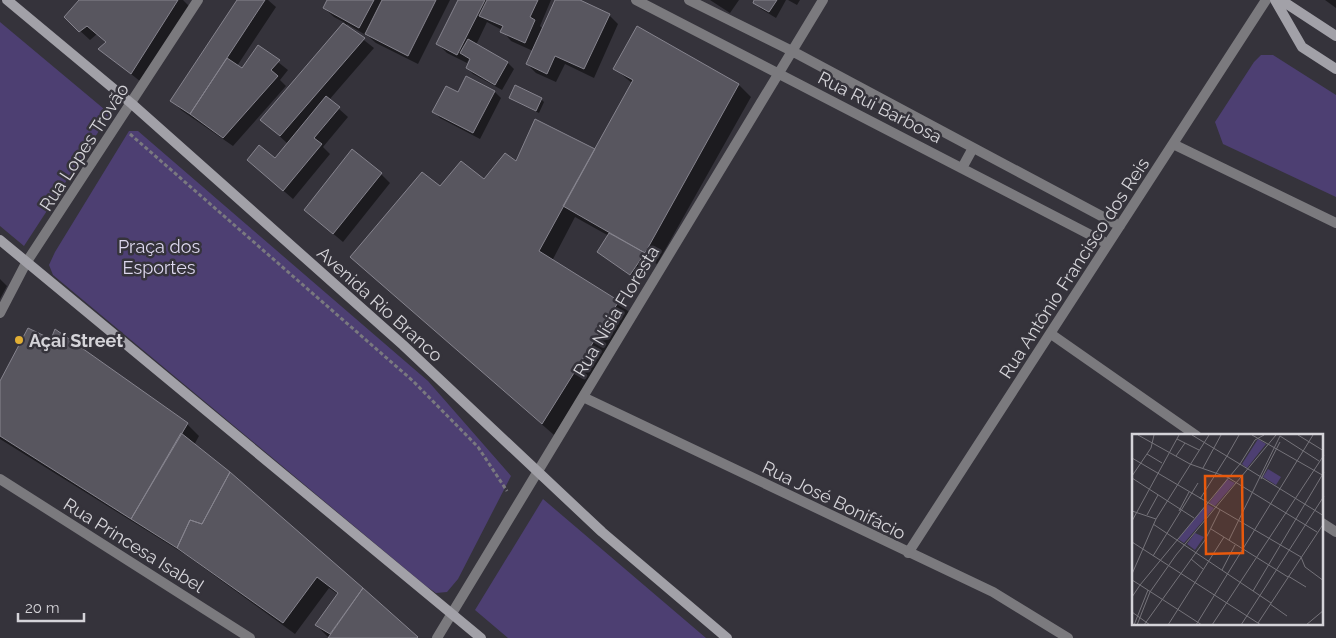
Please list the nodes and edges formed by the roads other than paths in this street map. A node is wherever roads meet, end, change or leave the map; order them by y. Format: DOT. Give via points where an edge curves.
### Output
graph roads {
  1 [pos="7,0"];
  2 [pos="198,0"];
  3 [pos="689,0"];
  4 [pos="823,0"];
  5 [pos="1266,0"];
  6 [pos="1275,0"];
  7 [pos="1281,0"];
  8 [pos="642,1"];
  9 [pos="1336,36"];
  10 [pos="792,51"];
  11 [pos="1336,69"];
  12 [pos="779,73"];
  13 [pos="132,104"];
  14 [pos="1173,144"];
  15 [pos="973,148"];
  16 [pos="962,168"];
  17 [pos="1336,223"];
  18 [pos="1120,226"];
  19 [pos="0,240"];
  20 [pos="1108,244"];
  21 [pos="26,262"];
  22 [pos="0,313"];
  23 [pos="1051,334"];
  24 [pos="583,397"];
  25 [pos="1194,434"];
  26 [pos="538,471"];
  27 [pos="0,480"];
  28 [pos="1324,524"];
  29 [pos="1336,532"];
  30 [pos="908,553"];
  31 [pos="451,615"];
  32 [pos="250,638"];
  33 [pos="437,638"];
  34 [pos="481,638"];
  35 [pos="727,638"];
  36 [pos="1068,638"];
  1 -- 13 [label="main road, Avenida Rio Branco"];
  2 -- 13 [label="street, Rua Lopes Trovão"];
  3 -- 10 [label="street, Rua Rui Barbosa"];
  4 -- 10 [label="street, Rua Nísia Floresta"];
  5 -- 14 [label="street, Rua Antônio Francisco dos Reis"];
  6 -- 11 [label="main road" via="1302,47"];
  7 -- 9 [label="main road"];
  8 -- 12 [label="street, Rua Rui Barbosa"];
  10 -- 12 [label="street, Rua Nísia Floresta"];
  10 -- 15 [label="street, Rua Rui Barbosa"];
  12 -- 16 [label="street, Rua Rui Barbosa"];
  12 -- 24 [label="street, Rua Nísia Floresta"];
  13 -- 21 [label="street, Rua Lopes Trovão"];
  13 -- 26 [label="main road, Avenida Rio Branco" via="403,345"];
  14 -- 17 [label="street"];
  14 -- 18 [label="street, Rua Antônio Francisco dos Reis"];
  15 -- 16 [label="street"];
  15 -- 18 [label="street, Rua Rui Barbosa"];
  16 -- 20 [label="street, Rua Rui Barbosa"];
  18 -- 20 [label="street, Rua Antônio Francisco dos Reis"];
  19 -- 21 [label="main road"];
  20 -- 23 [label="street, Rua Antônio Francisco dos Reis"];
  21 -- 22 [label="street, Rua Lopes Trovão"];
  21 -- 31 [label="main road"];
  23 -- 25 [label="street"];
  23 -- 30 [label="street, Rua Antônio Francisco dos Reis"];
  24 -- 26 [label="street, Rua Nísia Floresta"];
  24 -- 30 [label="street, Rua José Bonifácio"];
  26 -- 31 [label="street, Rua Nísia Floresta"];
  26 -- 35 [label="main road, Avenida Rio Branco" via="602,532"];
  27 -- 32 [label="street, Rua Princesa Isabel"];
  28 -- 29 [label="street"];
  30 -- 36 [label="street, Rua José Bonifácio" via="993,592"];
  31 -- 33 [label="street, Rua Nísia Floresta"];
  31 -- 34 [label="main road"];
}
